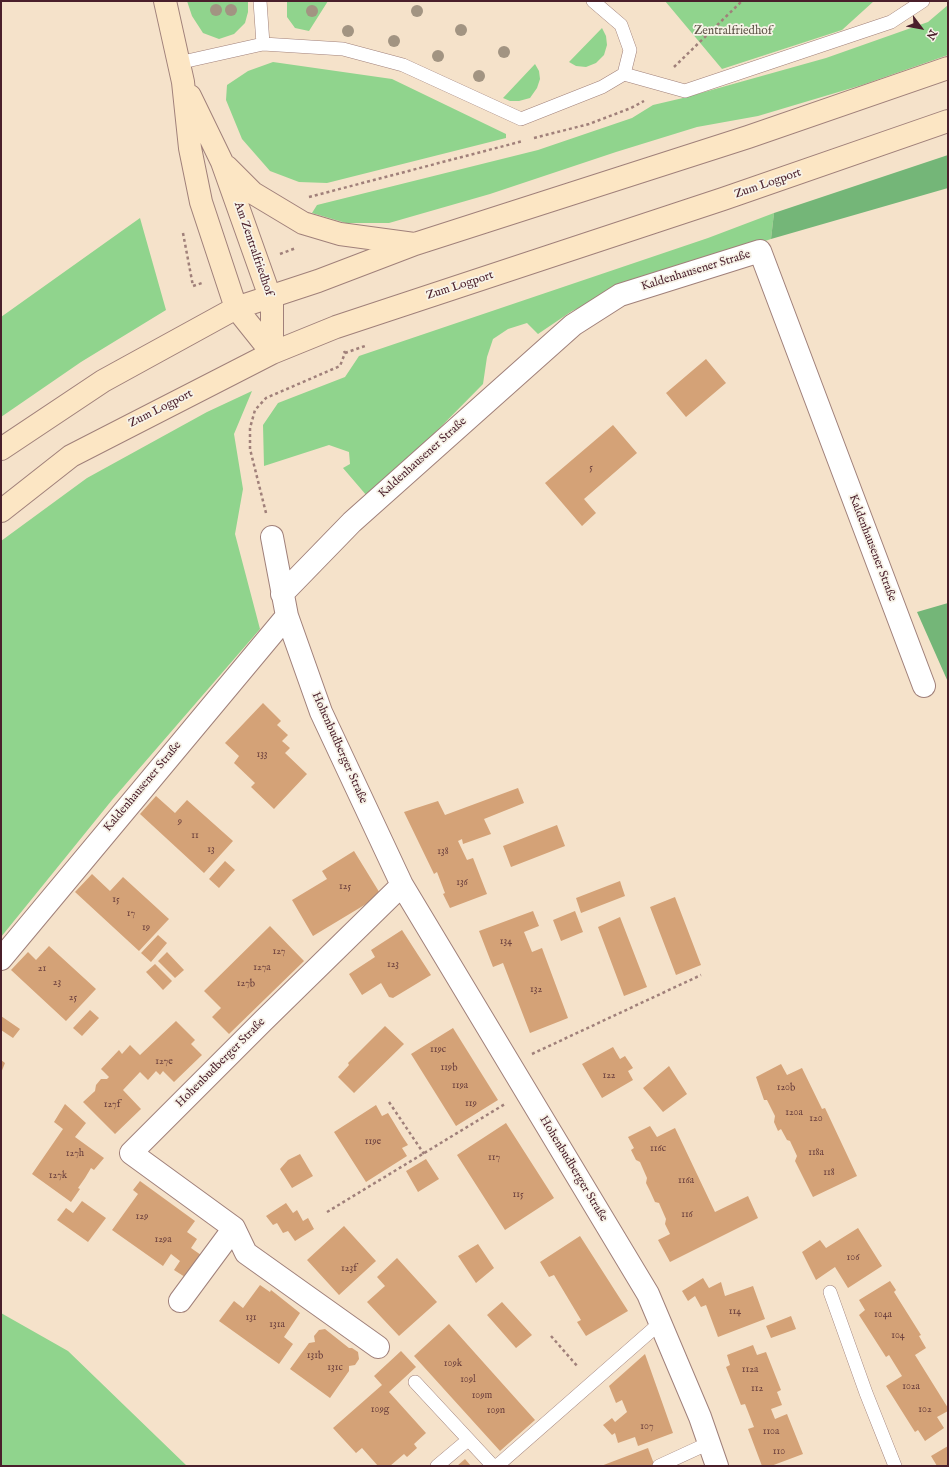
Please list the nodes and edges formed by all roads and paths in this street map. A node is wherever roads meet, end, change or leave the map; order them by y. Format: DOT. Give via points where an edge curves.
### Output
graph roads {
  1 [pos="165,1"];
  2 [pos="260,1"];
  3 [pos="594,1"];
  4 [pos="742,1"];
  5 [pos="923,1"];
  6 [pos="263,44"];
  7 [pos="948,68"];
  8 [pos="180,72"];
  9 [pos="624,74"];
  10 [pos="662,84"];
  11 [pos="948,121"];
  12 [pos="222,162"];
  13 [pos="303,223"];
  14 [pos="415,244"];
  15 [pos="270,297"];
  16 [pos="236,308"];
  17 [pos="336,327"];
  18 [pos="272,353"];
  19 [pos="1,449"];
  20 [pos="1,511"];
  21 [pos="272,537"];
  22 [pos="282,594"];
  23 [pos="287,616"];
  24 [pos="924,686"];
  25 [pos="402,885"];
  26 [pos="1,959"];
  27 [pos="701,975"];
  28 [pos="510,1064"];
  29 [pos="526,1091"];
  30 [pos="389,1102"];
  31 [pos="424,1154"];
  32 [pos="327,1212"];
  33 [pos="234,1228"];
  34 [pos="830,1292"];
  35 [pos="180,1301"];
  36 [pos="660,1322"];
  37 [pos="551,1336"];
  38 [pos="378,1347"];
  39 [pos="415,1382"];
  40 [pos="592,1383"];
  41 [pos="468,1440"];
  42 [pos="709,1443"];
  43 [pos="437,1466"];
  44 [pos="492,1466"];
  45 [pos="497,1466"];
  46 [pos="659,1466"];
  47 [pos="717,1466"];
  48 [pos="895,1466"];
  1 -- 8 [label="main road, Am Zentralfriedhof"];
  2 -- 6 [label="lane"];
  3 -- 9 [label="lane" via="620,25 630,50"];
  4 -- 10 [label="path" via="666,74"];
  5 -- 10 [label="lane" via="891,22 685,91"];
  6 -- 8 [label="lane"];
  6 -- 9 [label="lane" via="343,49 403,66 521,119 602,87"];
  7 -- 14 [label="main road" via="748,137"];
  8 -- 12 [label="main road, Am Zentralfriedhof"];
  8 -- 16 [label="main road, Am Zentralfriedhof" via="190,148 201,202"];
  9 -- 10 [label="lane"];
  10 -- 13 [label="path" via="657,94 589,124 306,198"];
  11 -- 17 [label="main road, Zum Logport" via="723,199"];
  12 -- 13 [label="main road" via="253,193"];
  12 -- 15 [label="main road, Am Zentralfriedhof"];
  13 -- 14 [label="main road" via="340,234"];
  14 -- 15 [label="main road"];
  15 -- 16 [label="main road"];
  15 -- 18 [label="main road, Am Zentralfriedhof"];
  16 -- 18 [label="main road, Am Zentralfriedhof"];
  16 -- 19 [label="main road" via="103,380"];
  17 -- 18 [label="main road, Zum Logport"];
  17 -- 21 [label="path" via="345,354 340,366 266,398 255,410 250,428 250,449"];
  18 -- 20 [label="main road, Zum Logport" via="71,456"];
  21 -- 22 [label="street, Hohenbudberger Straße"];
  22 -- 23 [label="street, Hohenbudberger Straße"];
  22 -- 24 [label="street, Kaldenhausener Straße" via="352,522 573,325 620,294 760,251"];
  23 -- 25 [label="street, Hohenbudberger Straße" via="320,712"];
  23 -- 26 [label="street, Kaldenhausener Straße"];
  25 -- 28 [label="street, Hohenbudberger Straße"];
  25 -- 33 [label="street, Hohenbudberger Straße" via="131,1153"];
  27 -- 28 [label="path"];
  28 -- 29 [label="street, Hohenbudberger Straße"];
  29 -- 31 [label="path"];
  29 -- 36 [label="street, Hohenbudberger Straße" via="648,1294"];
  30 -- 31 [label="path"];
  31 -- 32 [label="path"];
  33 -- 35 [label="street"];
  33 -- 38 [label="street, Hohenbudberger Straße" via="246,1253"];
  34 -- 48 [label="lane"];
  36 -- 40 [label="lane"];
  36 -- 42 [label="street, Hohenbudberger Straße"];
  37 -- 40 [label="path"];
  39 -- 41 [label="lane"];
  40 -- 45 [label="lane"];
  41 -- 43 [label="lane"];
  41 -- 44 [label="lane"];
  42 -- 46 [label="lane"];
  42 -- 47 [label="street, Hohenbudberger Straße"];
}
